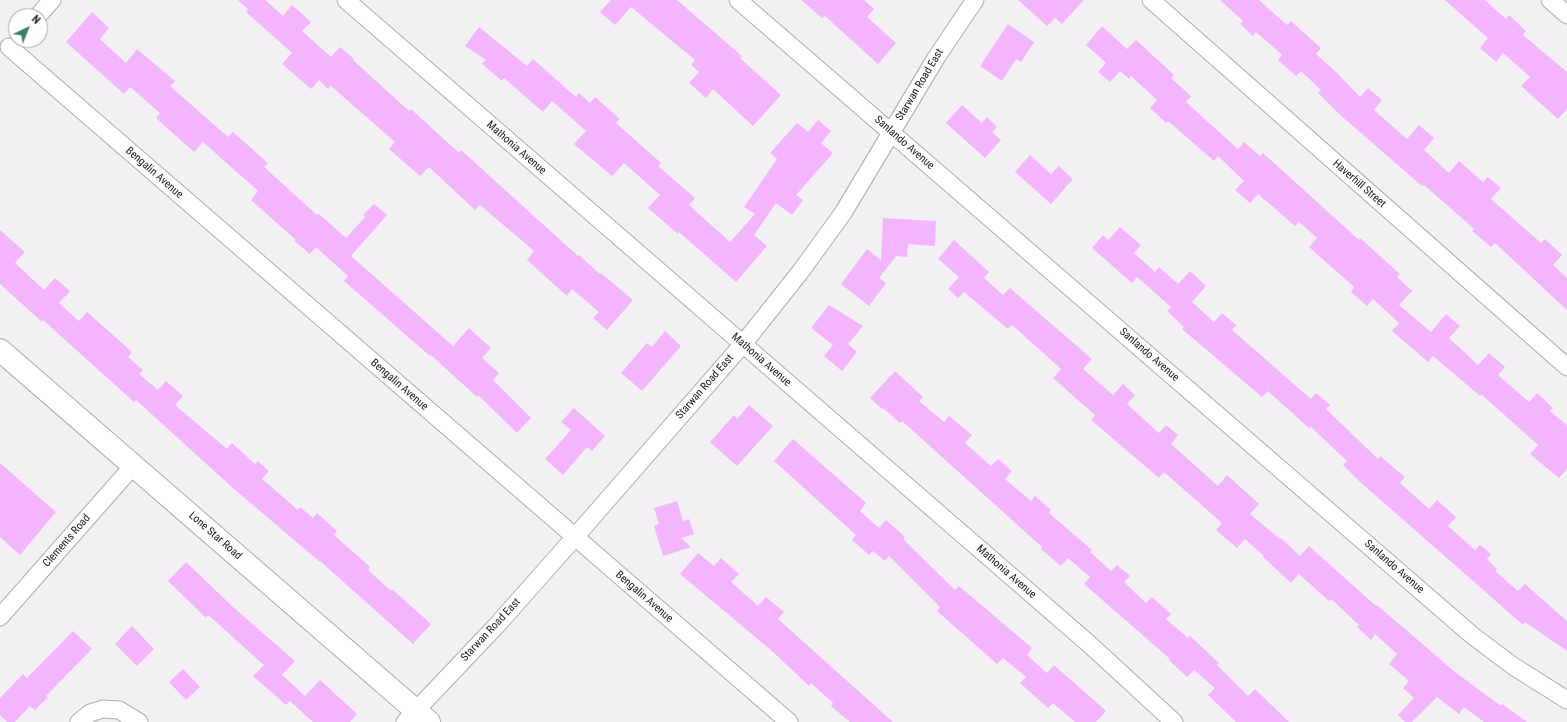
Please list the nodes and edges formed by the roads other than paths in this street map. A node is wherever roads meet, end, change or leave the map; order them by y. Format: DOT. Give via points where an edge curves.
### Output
graph roads {
  1 [pos="52,0"];
  2 [pos="346,0"];
  3 [pos="738,0"];
  4 [pos="975,0"];
  5 [pos="1151,0"];
  6 [pos="1550,0"];
  7 [pos="45,8"];
  8 [pos="1567,15"];
  9 [pos="8,48"];
  10 [pos="892,132"];
  11 [pos="743,344"];
  12 [pos="0,350"];
  13 [pos="1567,367"];
  14 [pos="133,466"];
  15 [pos="575,537"];
  16 [pos="0,617"];
  17 [pos="1567,700"];
  18 [pos="417,718"];
  19 [pos="79,722"];
  20 [pos="139,722"];
  21 [pos="789,722"];
  22 [pos="1174,722"];
  1 -- 7 [label="street"];
  2 -- 11 [label="street, Mathonia Avenue"];
  3 -- 10 [label="street, Sanlando Avenue"];
  4 -- 10 [label="street, Starwan Road East" via="936,58"];
  5 -- 13 [label="street, Haverhill Street"];
  6 -- 8 [label="street"];
  9 -- 15 [label="street, Bengalin Avenue"];
  10 -- 11 [label="street, Starwan Road East" via="843,213"];
  10 -- 17 [label="street, Sanlando Avenue" via="1473,636 1513,666"];
  11 -- 15 [label="street, Starwan Road East"];
  11 -- 22 [label="street, Mathonia Avenue" via="1082,638"];
  12 -- 14 [label="street, Lone Star Road"];
  14 -- 16 [label="street, Clements Road"];
  14 -- 18 [label="street, Lone Star Road"];
  15 -- 18 [label="street, Starwan Road East"];
  15 -- 21 [label="street, Bengalin Avenue"];
  19 -- 20 [label="street" via="90,713 104,709 119,710"];
}
